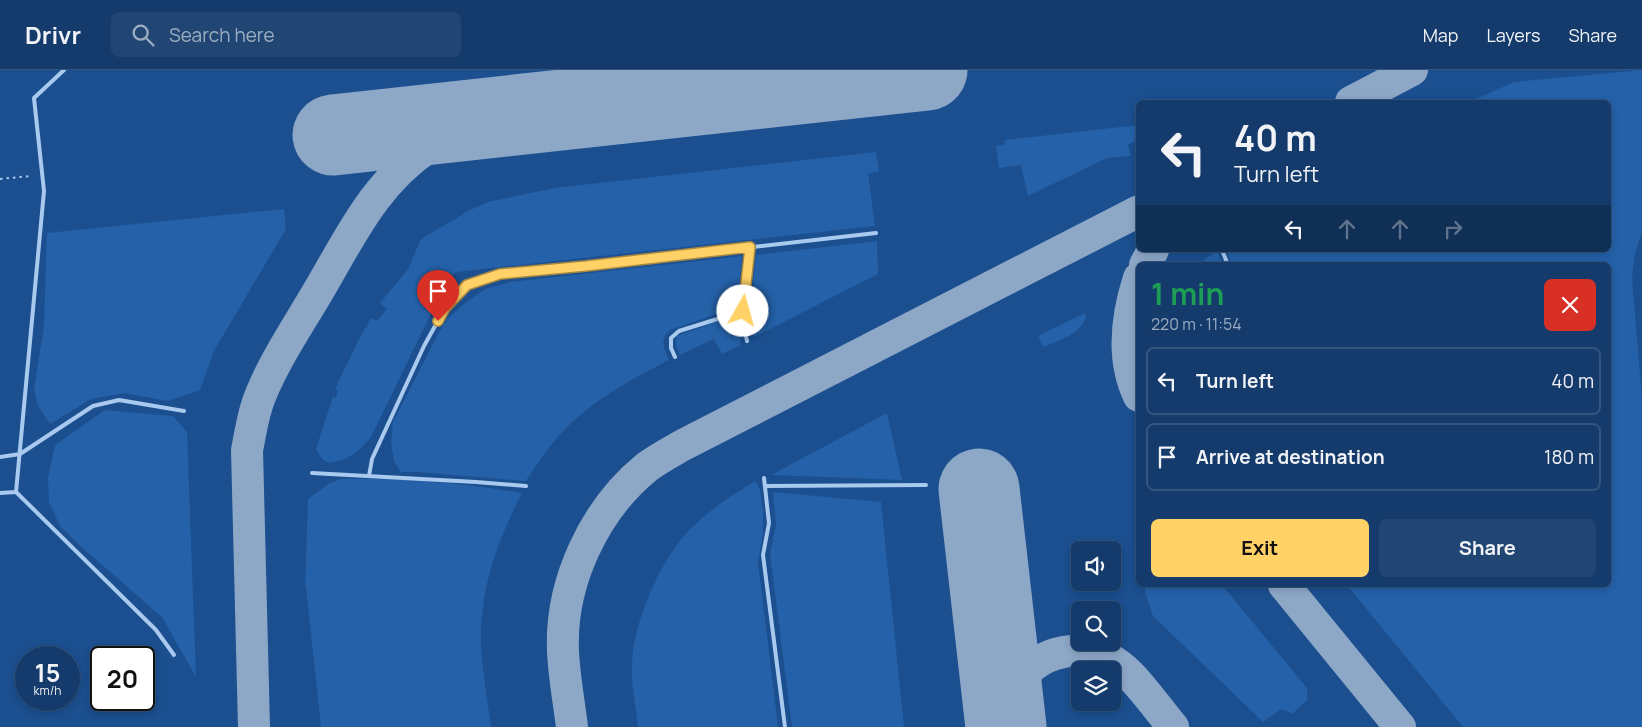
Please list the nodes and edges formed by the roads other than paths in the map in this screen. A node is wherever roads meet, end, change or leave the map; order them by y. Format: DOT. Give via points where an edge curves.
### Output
graph roads {
  1 [pos="64,70"];
  2 [pos="876,233"];
  3 [pos="750,247"];
  4 [pos="743,311"];
  5 [pos="747,341"];
  6 [pos="675,357"];
  7 [pos="184,410"];
  8 [pos="20,454"];
  9 [pos="0,457"];
  10 [pos="312,473"];
  11 [pos="369,476"];
  12 [pos="764,478"];
  13 [pos="926,485"];
  14 [pos="526,486"];
  15 [pos="765,486"];
  16 [pos="16,492"];
  17 [pos="0,493"];
  18 [pos="174,655"];
  19 [pos="785,727"];
  1 -- 8 [label="lane" via="34,98 44,192"];
  2 -- 3 [label="lane"];
  3 -- 4 [label="lane"];
  3 -- 11 [label="lane" via="500,274 467,285 445,308 424,346 372,459"];
  4 -- 5 [label="lane"];
  4 -- 6 [label="lane" via="679,331 672,338 671,348"];
  7 -- 8 [label="lane" via="119,400 93,406"];
  8 -- 9 [label="lane"];
  8 -- 16 [label="lane"];
  10 -- 11 [label="lane"];
  11 -- 14 [label="lane"];
  12 -- 15 [label="lane"];
  13 -- 15 [label="lane"];
  15 -- 19 [label="lane" via="769,523 763,555"];
  16 -- 17 [label="lane"];
  16 -- 18 [label="lane" via="156,630"];
}
